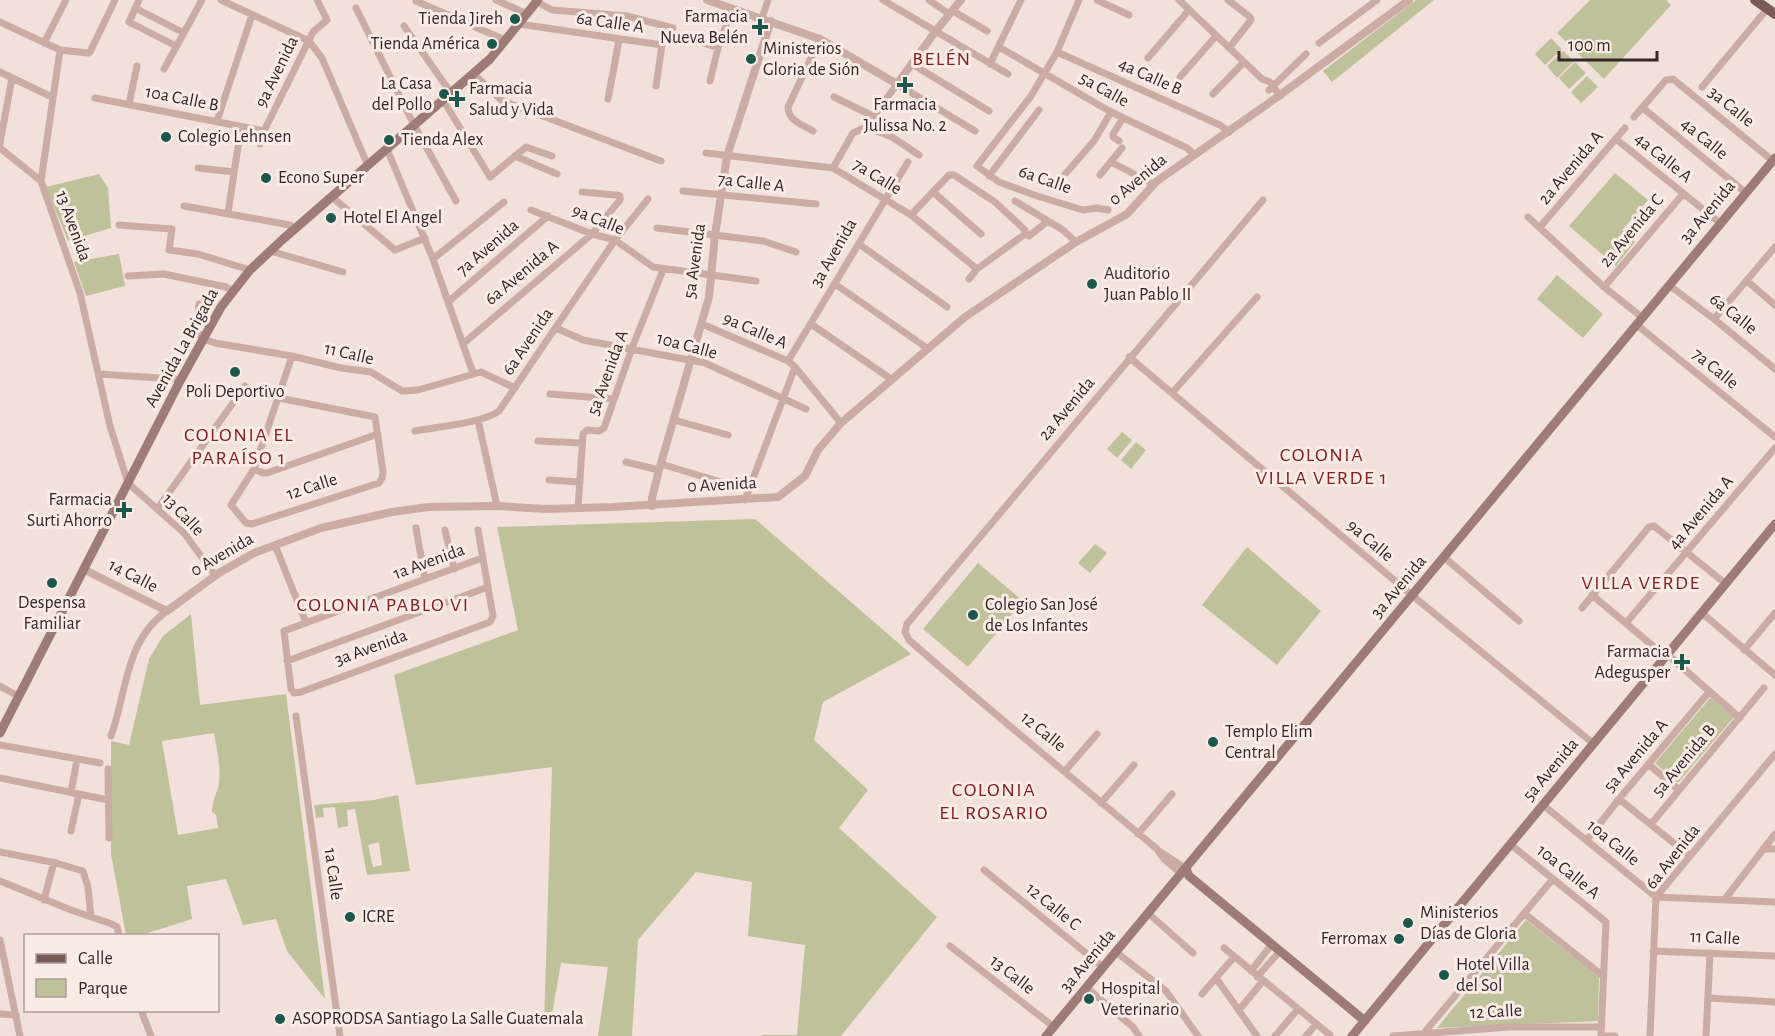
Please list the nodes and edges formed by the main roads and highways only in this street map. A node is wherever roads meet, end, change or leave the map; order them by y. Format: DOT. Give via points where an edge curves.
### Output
graph roads {
  1 [pos="1755,0"];
  2 [pos="538,1"];
  3 [pos="1771,11"];
  4 [pos="1774,159"];
  5 [pos="1775,524"];
  6 [pos="0,733"];
  7 [pos="1186,873"];
  8 [pos="1365,1021"];
  9 [pos="1354,1035"];
  10 [pos="1046,1036"];
  1 -- 3 [label="main road"];
  2 -- 6 [label="main road, Avenida La Brigada" via="490,59 270,251 232,291 180,381"];
  4 -- 7 [label="main road, 3a Avenida"];
  5 -- 8 [label="main road, 5a Avenida"];
  7 -- 8 [label="main road, 12 Calle"];
  7 -- 10 [label="main road, 3a Avenida"];
  8 -- 9 [label="main road, 5a Avenida"];
}
